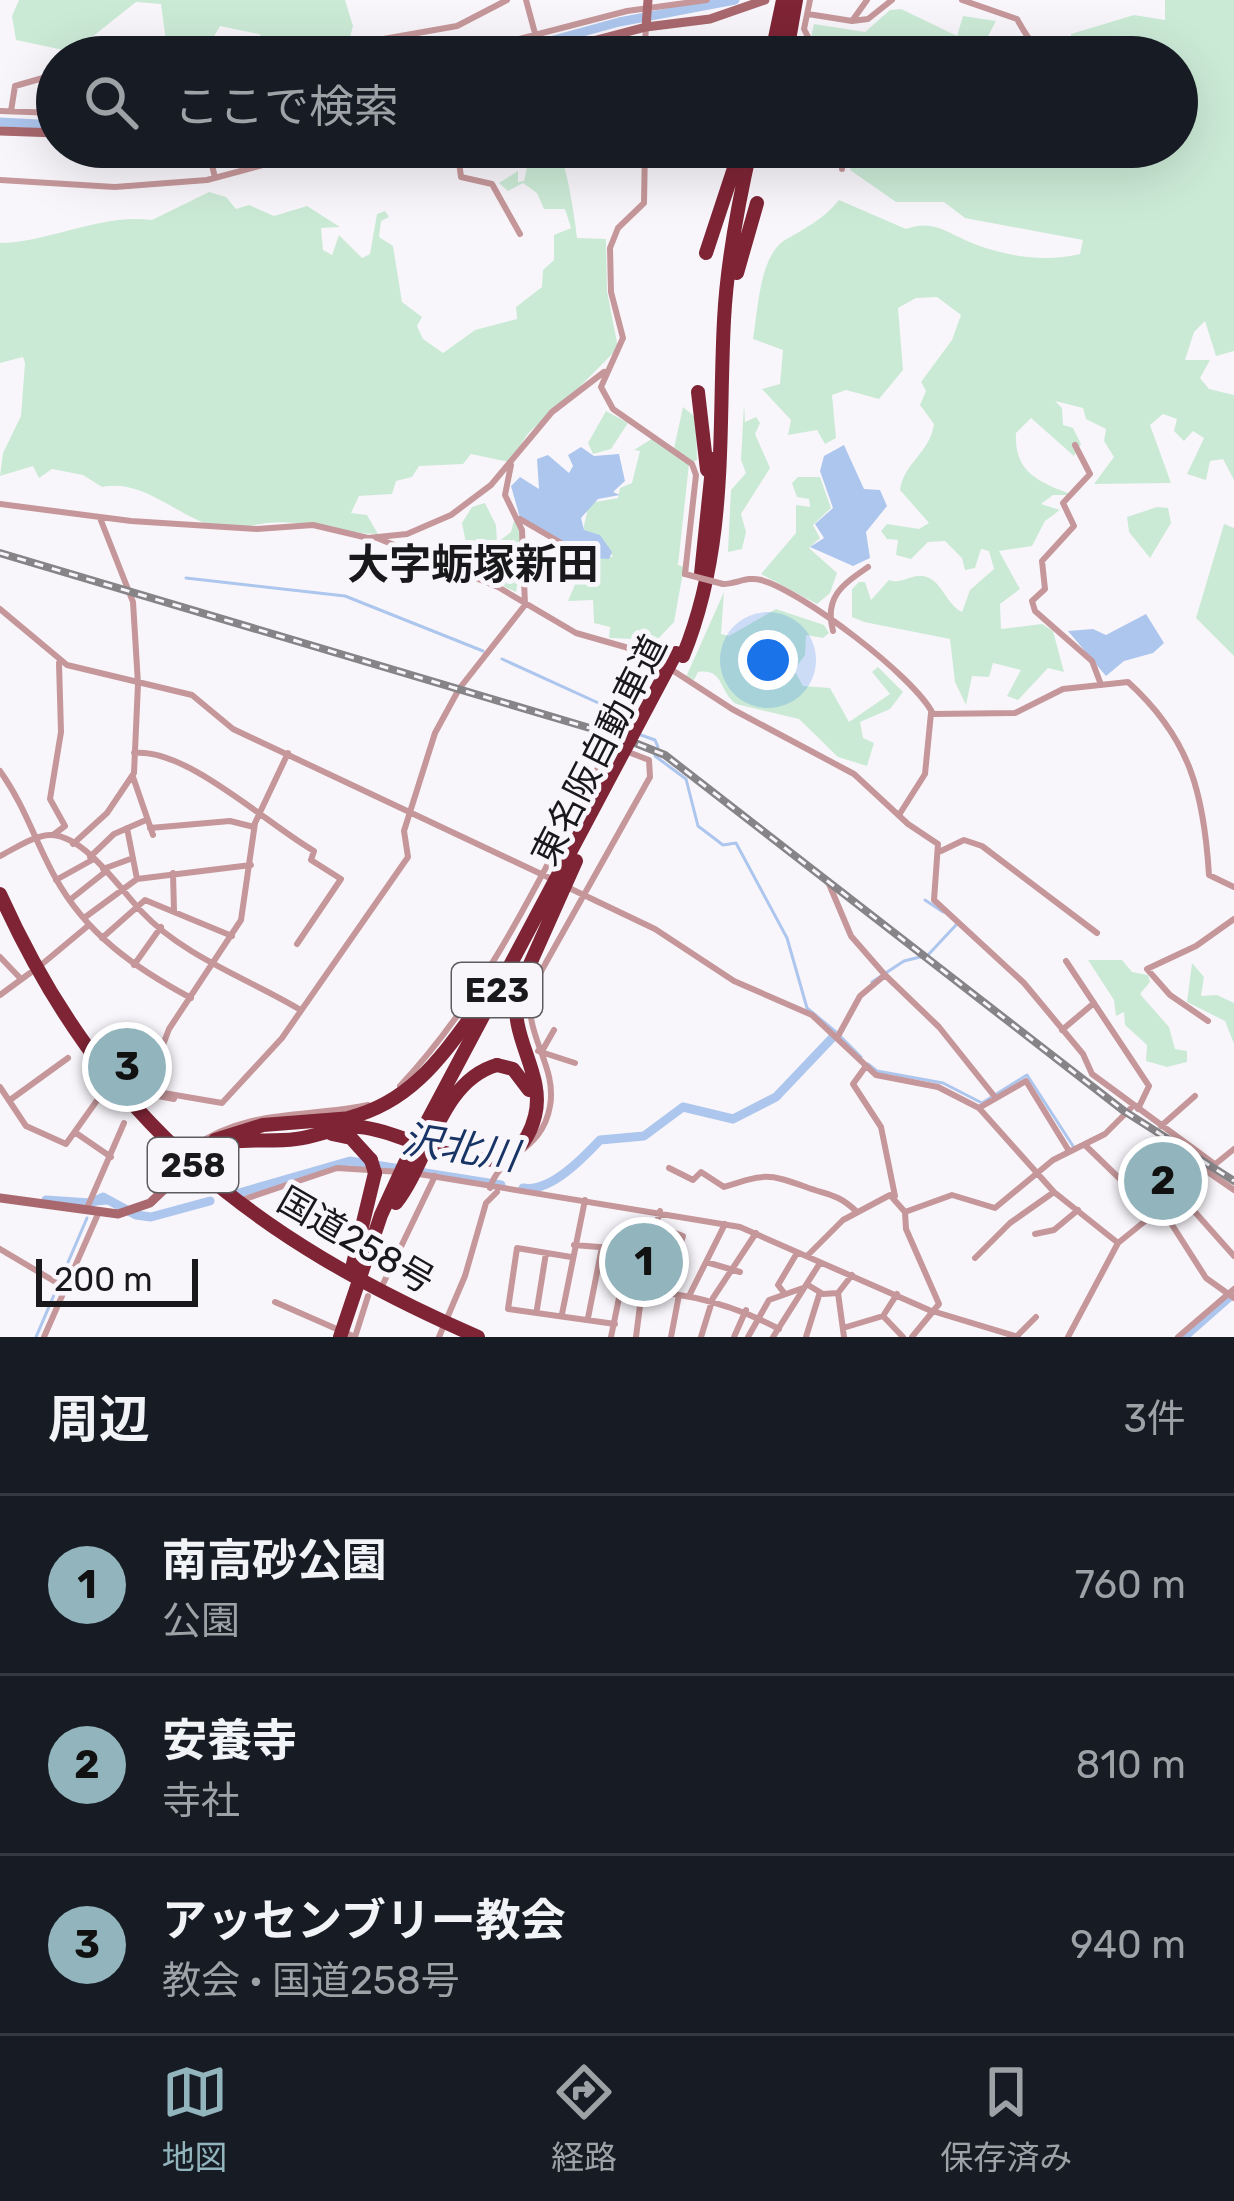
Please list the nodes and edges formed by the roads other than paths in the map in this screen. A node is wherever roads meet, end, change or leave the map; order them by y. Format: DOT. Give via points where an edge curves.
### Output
graph roads {
  1 [pos="507,0"];
  2 [pos="526,0"];
  3 [pos="707,0"];
  4 [pos="765,0"];
  5 [pos="796,0"];
  6 [pos="810,0"];
  7 [pos="867,0"];
  8 [pos="892,0"];
  9 [pos="962,0"];
  10 [pos="648,6"];
  11 [pos="982,7"];
  12 [pos="808,14"];
  13 [pos="852,21"];
  14 [pos="646,26"];
  15 [pos="400,36"];
  16 [pos="536,36"];
  17 [pos="540,36"];
  18 [pos="609,36"];
  19 [pos="645,36"];
  20 [pos="790,36"];
  21 [pos="806,36"];
  22 [pos="1026,36"];
  23 [pos="36,80"];
  24 [pos="0,111"];
  25 [pos="11,112"];
  26 [pos="36,113"];
  27 [pos="0,131"];
  28 [pos="36,132"];
  29 [pos="213,168"];
  30 [pos="252,168"];
  31 [pos="460,168"];
  32 [pos="645,168"];
  33 [pos="737,168"];
  34 [pos="741,168"];
  35 [pos="742,168"];
  36 [pos="215,178"];
  37 [pos="0,181"];
  38 [pos="757,203"];
  39 [pos="520,234"];
  40 [pos="706,254"];
  41 [pos="604,372"];
  42 [pos="698,392"];
  43 [pos="722,393"];
  44 [pos="1075,445"];
  45 [pos="511,465"];
  46 [pos="0,504"];
  47 [pos="517,517"];
  48 [pos="100,518"];
  49 [pos="377,538"];
  50 [pos="705,553"];
  51 [pos="585,557"];
  52 [pos="868,568"];
  53 [pos="525,605"];
  54 [pos="0,609"];
  55 [pos="832,628"];
  56 [pos="679,655"];
  57 [pos="59,661"];
  58 [pos="138,684"];
  59 [pos="1101,684"];
  60 [pos="931,712"];
  61 [pos="134,753"];
  62 [pos="288,753"];
  63 [pos="0,771"];
  64 [pos="133,777"];
  65 [pos="412,810"];
  66 [pos="260,813"];
  67 [pos="898,815"];
  68 [pos="254,826"];
  69 [pos="150,828"];
  70 [pos="127,829"];
  71 [pos="53,835"];
  72 [pos="40,837"];
  73 [pos="72,845"];
  74 [pos="941,851"];
  75 [pos="0,856"];
  76 [pos="134,858"];
  77 [pos="90,859"];
  78 [pos="576,862"];
  79 [pos="251,865"];
  80 [pos="104,871"];
  81 [pos="172,873"];
  82 [pos="542,874"];
  83 [pos="558,878"];
  84 [pos="137,879"];
  85 [pos="56,880"];
  86 [pos="829,884"];
  87 [pos="1234,887"];
  88 [pos="121,889"];
  89 [pos="0,894"];
  90 [pos="581,894"];
  91 [pos="70,899"];
  92 [pos="135,904"];
  93 [pos="175,911"];
  94 [pos="0,914"];
  95 [pos="1234,919"];
  96 [pos="86,922"];
  97 [pos="161,927"];
  98 [pos="1097,933"];
  99 [pos="232,936"];
  100 [pos="101,938"];
  101 [pos="297,944"];
  102 [pos="0,957"];
  103 [pos="1066,961"];
  104 [pos="216,964"];
  105 [pos="494,964"];
  106 [pos="134,965"];
  107 [pos="29,974"];
  108 [pos="885,975"];
  109 [pos="534,985"];
  110 [pos="0,995"];
  111 [pos="191,998"];
  112 [pos="1094,1003"];
  113 [pos="299,1009"];
  114 [pos="1208,1021"];
  115 [pos="554,1030"];
  116 [pos="1062,1030"];
  117 [pos="837,1038"];
  118 [pos="540,1052"];
  119 [pos="68,1058"];
  120 [pos="575,1063"];
  121 [pos="866,1066"];
  122 [pos="0,1087"];
  123 [pos="103,1092"];
  124 [pos="1195,1096"];
  125 [pos="995,1097"];
  126 [pos="10,1100"];
  127 [pos="135,1105"];
  128 [pos="1135,1107"];
  129 [pos="979,1108"];
  130 [pos="348,1118"];
  131 [pos="1160,1126"];
  132 [pos="76,1132"];
  133 [pos="322,1132"];
  134 [pos="1086,1146"];
  135 [pos="1234,1149"];
  136 [pos="1069,1151"];
  137 [pos="111,1157"];
  138 [pos="1213,1163"];
  139 [pos="188,1167"];
  140 [pos="669,1168"];
  141 [pos="1205,1170"];
  142 [pos="1036,1172"];
  143 [pos="435,1176"];
  144 [pos="494,1186"];
  145 [pos="1234,1190"];
  146 [pos="1054,1192"];
  147 [pos="1178,1193"];
  148 [pos="895,1196"];
  149 [pos="0,1198"];
  150 [pos="585,1200"];
  151 [pos="237,1202"];
  152 [pos="396,1202"];
  153 [pos="88,1206"];
  154 [pos="1156,1209"];
  155 [pos="1078,1210"];
  156 [pos="660,1211"];
  157 [pos="856,1212"];
  158 [pos="905,1212"];
  159 [pos="98,1214"];
  160 [pos="725,1224"];
  161 [pos="656,1225"];
  162 [pos="756,1233"];
  163 [pos="1036,1234"];
  164 [pos="1118,1243"];
  165 [pos="574,1245"];
  166 [pos="602,1247"];
  167 [pos="0,1249"];
  168 [pos="629,1250"];
  169 [pos="546,1253"];
  170 [pos="797,1253"];
  171 [pos="1234,1256"];
  172 [pos="571,1257"];
  173 [pos="806,1257"];
  174 [pos="976,1258"];
  175 [pos="706,1262"];
  176 [pos="820,1263"];
  177 [pos="730,1269"];
  178 [pos="740,1272"];
  179 [pos="852,1275"];
  180 [pos="63,1286"];
  181 [pos="807,1286"];
  182 [pos="620,1290"];
  183 [pos="642,1290"];
  184 [pos="665,1292"];
  185 [pos="820,1292"];
  186 [pos="838,1293"];
  187 [pos="373,1294"];
  188 [pos="785,1294"];
  189 [pos="897,1294"];
  190 [pos="684,1295"];
  191 [pos="1232,1295"];
  192 [pos="712,1301"];
  193 [pos="275,1302"];
  194 [pos="537,1310"];
  195 [pos="746,1310"];
  196 [pos="936,1312"];
  197 [pos="562,1314"];
  198 [pos="883,1316"];
  199 [pos="1036,1316"];
  200 [pos="588,1318"];
  201 [pos="758,1318"];
  202 [pos="615,1324"];
  203 [pos="441,1329"];
  204 [pos="844,1331"];
  205 [pos="776,1333"];
  206 [pos="997,1334"];
  207 [pos="1017,1336"];
  208 [pos="44,1337"];
  209 [pos="341,1337"];
  210 [pos="463,1337"];
  211 [pos="478,1337"];
  212 [pos="610,1337"];
  213 [pos="636,1337"];
  214 [pos="671,1337"];
  215 [pos="701,1337"];
  216 [pos="734,1337"];
  217 [pos="748,1337"];
  218 [pos="806,1337"];
  219 [pos="856,1337"];
  220 [pos="907,1337"];
  221 [pos="1068,1337"];
  222 [pos="1178,1337"];
  1 -- 15 [label="street" via="457,26"];
  2 -- 16 [label="street"];
  3 -- 10 [label="street"];
  4 -- 14 [label="street" via="710,19"];
  5 -- 20 [label="highway"];
  6 -- 12 [label="street"];
  7 -- 13 [label="street"];
  8 -- 13 [label="street"];
  9 -- 11 [label="street"];
  10 -- 14 [label="street"];
  10 -- 17 [label="street"];
  11 -- 22 [label="street" via="1017,19"];
  12 -- 13 [label="street"];
  12 -- 21 [label="street"];
  14 -- 18 [label="street"];
  14 -- 19 [label="street"];
  23 -- 25 [label="street" via="15,86"];
  24 -- 25 [label="street"];
  25 -- 26 [label="street"];
  27 -- 28 [label="street"];
  29 -- 36 [label="street"];
  30 -- 36 [label="street"];
  31 -- 39 [label="street" via="461,177 491,184"];
  32 -- 41 [label="street" via="644,202 610,248 623,338"];
  33 -- 40 [label="highway"];
  34 -- 50 [label="highway, 東名阪自動車道 / E23" via="718,285"];
  35 -- 43 [label="highway, 東名阪自動車道 / E23"];
  36 -- 37 [label="street" via="115,187"];
  38 -- 43 [label="highway" via="740,250"];
  41 -- 45 [label="street" via="544,422"];
  41 -- 55 [label="street, bridge" via="601,387 613,410 692,464 685,574 770,583"];
  42 -- 50 [label="highway" via="708,476"];
  43 -- 56 [label="highway, 東名阪自動車道 / E23" via="714,554"];
  44 -- 59 [label="street" via="1090,474 1063,503 1074,526 1042,561 1046,584 1032,601 1093,662"];
  45 -- 47 [label="street" via="506,502"];
  45 -- 49 [label="street" via="432,526"];
  46 -- 48 [label="street"];
  47 -- 51 [label="street"];
  47 -- 53 [label="street"];
  48 -- 49 [label="street" via="313,525"];
  48 -- 58 [label="street" via="133,602"];
  49 -- 53 [label="street" via="428,554"];
  50 -- 56 [label="highway, 東名阪自動車道 / E23"];
  52 -- 55 [label="street" via="837,591"];
  53 -- 65 [label="street" via="457,693 435,733"];
  53 -- 67 [label="street" via="576,633 646,653 854,774"];
  54 -- 57 [label="street"];
  55 -- 60 [label="street" via="918,691"];
  56 -- 78 [label="highway, 東名阪自動車道 / E23, bridge"];
  56 -- 83 [label="highway, 東名阪自動車道 / E23, bridge"];
  57 -- 58 [label="street"];
  57 -- 71 [label="street" via="61,732 50,799 64,826"];
  58 -- 61 [label="street"];
  58 -- 62 [label="street" via="192,695 233,729"];
  59 -- 60 [label="street" via="1048,693 1015,713"];
  59 -- 87 [label="street" via="1132,686 1180,747 1203,796 1209,875"];
  60 -- 67 [label="street" via="925,773"];
  61 -- 64 [label="street"];
  61 -- 66 [label="street" via="167,758"];
  62 -- 65 [label="street"];
  62 -- 66 [label="street"];
  63 -- 72 [label="street"];
  64 -- 69 [label="street"];
  64 -- 73 [label="street"];
  65 -- 82 [label="street"];
  65 -- 113 [label="street" via="404,832 408,857"];
  66 -- 68 [label="street"];
  66 -- 101 [label="street" via="341,879"];
  67 -- 74 [label="street"];
  68 -- 69 [label="street"];
  68 -- 79 [label="street"];
  69 -- 70 [label="street"];
  70 -- 76 [label="street"];
  70 -- 77 [label="street"];
  71 -- 72 [label="street"];
  71 -- 73 [label="street"];
  72 -- 75 [label="street"];
  72 -- 85 [label="street"];
  73 -- 77 [label="street"];
  74 -- 98 [label="street" via="964,840 982,847"];
  74 -- 116 [label="street" via="934,900"];
  76 -- 80 [label="street"];
  76 -- 84 [label="street"];
  77 -- 80 [label="street"];
  77 -- 85 [label="street"];
  78 -- 133 [label="highway, bridge" via="518,991 516,1034 537,1103 529,1132 513,1149 470,1161 374,1129"];
  78 -- 152 [label="highway, 東名阪自動車道 / E23, bridge"];
  79 -- 81 [label="street"];
  79 -- 99 [label="street"];
  80 -- 88 [label="street"];
  80 -- 91 [label="street"];
  81 -- 84 [label="street"];
  81 -- 93 [label="street"];
  82 -- 90 [label="street"];
  82 -- 90 [label="street" via="610,745 649,760 650,777"];
  82 -- 105 [label="street"];
  83 -- 130 [label="highway, bridge" via="440,1058 398,1101"];
  83 -- 209 [label="highway, 東名阪自動車道 / E23, bridge" via="405,1163"];
  84 -- 88 [label="street"];
  85 -- 91 [label="street"];
  86 -- 108 [label="street" via="850,936"];
  88 -- 92 [label="street"];
  88 -- 96 [label="street"];
  89 -- 107 [label="highway, 国道258号 / 258"];
  90 -- 109 [label="street"];
  90 -- 117 [label="street" via="655,929 734,981 812,1015"];
  91 -- 96 [label="street"];
  92 -- 93 [label="street"];
  92 -- 97 [label="street"];
  92 -- 100 [label="street"];
  93 -- 99 [label="street"];
  94 -- 107 [label="highway, 国道258号 / 258"];
  95 -- 114 [label="street" via="1147,969"];
  96 -- 100 [label="street"];
  96 -- 107 [label="street"];
  97 -- 104 [label="street"];
  97 -- 106 [label="street"];
  99 -- 104 [label="street"];
  100 -- 106 [label="street"];
  102 -- 107 [label="street"];
  103 -- 112 [label="street"];
  104 -- 111 [label="street"];
  104 -- 113 [label="street"];
  105 -- 109 [label="street"];
  105 -- 139 [label="street" via="463,1013 390,1095 350,1109 243,1122 193,1147"];
  106 -- 111 [label="street"];
  107 -- 110 [label="street"];
  107 -- 127 [label="highway, 国道258号 / 258"];
  108 -- 117 [label="street" via="860,996"];
  108 -- 125 [label="street"];
  109 -- 118 [label="street" via="528,1021"];
  111 -- 127 [label="street"];
  112 -- 116 [label="street"];
  112 -- 128 [label="street" via="1150,1086"];
  113 -- 127 [label="street" via="222,1103 182,1097"];
  115 -- 118 [label="street"];
  116 -- 128 [label="street" via="1092,1074"];
  117 -- 121 [label="street"];
  118 -- 120 [label="street"];
  118 -- 144 [label="street" via="551,1088 547,1120 532,1146 498,1168"];
  119 -- 126 [label="street"];
  121 -- 129 [label="street"];
  121 -- 148 [label="street" via="853,1084 881,1126"];
  122 -- 126 [label="street"];
  123 -- 132 [label="street"];
  124 -- 131 [label="street"];
  125 -- 129 [label="street"];
  125 -- 136 [label="street" via="1026,1081"];
  126 -- 132 [label="street" via="29,1128 66,1144"];
  127 -- 137 [label="street"];
  127 -- 139 [label="highway, 国道258号 / 258"];
  128 -- 131 [label="street"];
  128 -- 134 [label="street"];
  129 -- 142 [label="street"];
  130 -- 139 [label="highway" via="225,1135"];
  130 -- 152 [label="highway, bridge" via="403,1130 460,1153 491,1152 516,1137 530,1100 520,1074 481,1070 461,1090"];
  131 -- 138 [label="street"];
  132 -- 137 [label="street"];
  133 -- 139 [label="highway" via="231,1142"];
  133 -- 209 [label="highway, bridge" via="350,1138 373,1166"];
  134 -- 136 [label="street"];
  134 -- 154 [label="street"];
  135 -- 138 [label="street"];
  136 -- 142 [label="street"];
  137 -- 153 [label="street"];
  138 -- 141 [label="street"];
  139 -- 151 [label="highway, 国道258号 / 258"];
  139 -- 159 [label="street" via="140,1208"];
  139 -- 187 [label="highway, 国道258号 / 258" via="257,1228"];
  140 -- 157 [label="street" via="693,1180 701,1172 724,1187 761,1174 785,1176 833,1192"];
  141 -- 145 [label="street"];
  141 -- 147 [label="street"];
  142 -- 146 [label="street"];
  142 -- 158 [label="street" via="995,1208 952,1195"];
  143 -- 144 [label="street"];
  143 -- 151 [label="street" via="346,1166"];
  143 -- 187 [label="street"];
  144 -- 150 [label="street"];
  144 -- 203 [label="street"];
  146 -- 155 [label="street"];
  146 -- 174 [label="street"];
  147 -- 154 [label="street"];
  147 -- 171 [label="street"];
  148 -- 157 [label="street"];
  148 -- 158 [label="street"];
  149 -- 153 [label="street"];
  150 -- 156 [label="street"];
  150 -- 165 [label="street"];
  151 -- 187 [label="highway, 国道258号 / 258"];
  152 -- 209 [label="highway, 東名阪自動車道 / E23, bridge"];
  153 -- 159 [label="street"];
  154 -- 164 [label="street"];
  154 -- 191 [label="street" via="1207,1278"];
  155 -- 163 [label="street"];
  155 -- 164 [label="street"];
  156 -- 160 [label="street"];
  156 -- 161 [label="street"];
  157 -- 173 [label="street"];
  158 -- 196 [label="street"];
  159 -- 180 [label="street"];
  160 -- 162 [label="street"];
  160 -- 175 [label="street"];
  161 -- 168 [label="street" via="649,1251"];
  161 -- 184 [label="street" via="683,1236"];
  162 -- 170 [label="street"];
  162 -- 177 [label="street"];
  164 -- 221 [label="street"];
  165 -- 166 [label="street"];
  165 -- 172 [label="street"];
  166 -- 168 [label="street"];
  166 -- 200 [label="street"];
  167 -- 180 [label="street"];
  168 -- 182 [label="street"];
  169 -- 172 [label="street"];
  169 -- 194 [label="street"];
  169 -- 194 [label="street" via="517,1248 508,1309"];
  170 -- 173 [label="street"];
  170 -- 188 [label="street" via="778,1285"];
  172 -- 197 [label="street"];
  173 -- 176 [label="street"];
  175 -- 177 [label="street"];
  175 -- 190 [label="street"];
  176 -- 179 [label="street"];
  176 -- 181 [label="street"];
  177 -- 178 [label="street"];
  177 -- 192 [label="street"];
  179 -- 186 [label="street"];
  179 -- 189 [label="street"];
  180 -- 208 [label="street"];
  181 -- 185 [label="street"];
  181 -- 188 [label="street"];
  181 -- 205 [label="street"];
  182 -- 183 [label="street"];
  182 -- 202 [label="street"];
  183 -- 184 [label="street"];
  183 -- 213 [label="street"];
  184 -- 190 [label="street"];
  185 -- 186 [label="street"];
  185 -- 218 [label="street"];
  186 -- 204 [label="street"];
  187 -- 193 [label="street" via="355,1337"];
  187 -- 203 [label="highway, 国道258号 / 258"];
  188 -- 201 [label="street" via="769,1300"];
  189 -- 196 [label="street"];
  189 -- 198 [label="street"];
  190 -- 192 [label="street"];
  190 -- 214 [label="street"];
  191 -- 222 [label="street"];
  192 -- 195 [label="street"];
  192 -- 215 [label="street"];
  194 -- 197 [label="street"];
  195 -- 201 [label="street"];
  195 -- 216 [label="street"];
  196 -- 206 [label="street"];
  196 -- 220 [label="street"];
  197 -- 200 [label="street"];
  198 -- 204 [label="street"];
  198 -- 220 [label="street"];
  199 -- 207 [label="street"];
  200 -- 202 [label="street"];
  201 -- 205 [label="street"];
  201 -- 217 [label="street"];
  202 -- 212 [label="street"];
  203 -- 210 [label="highway, 国道258号 / 258"];
  203 -- 211 [label="highway, 国道258号 / 258"];
  204 -- 219 [label="street"];
  206 -- 207 [label="street"];
}
